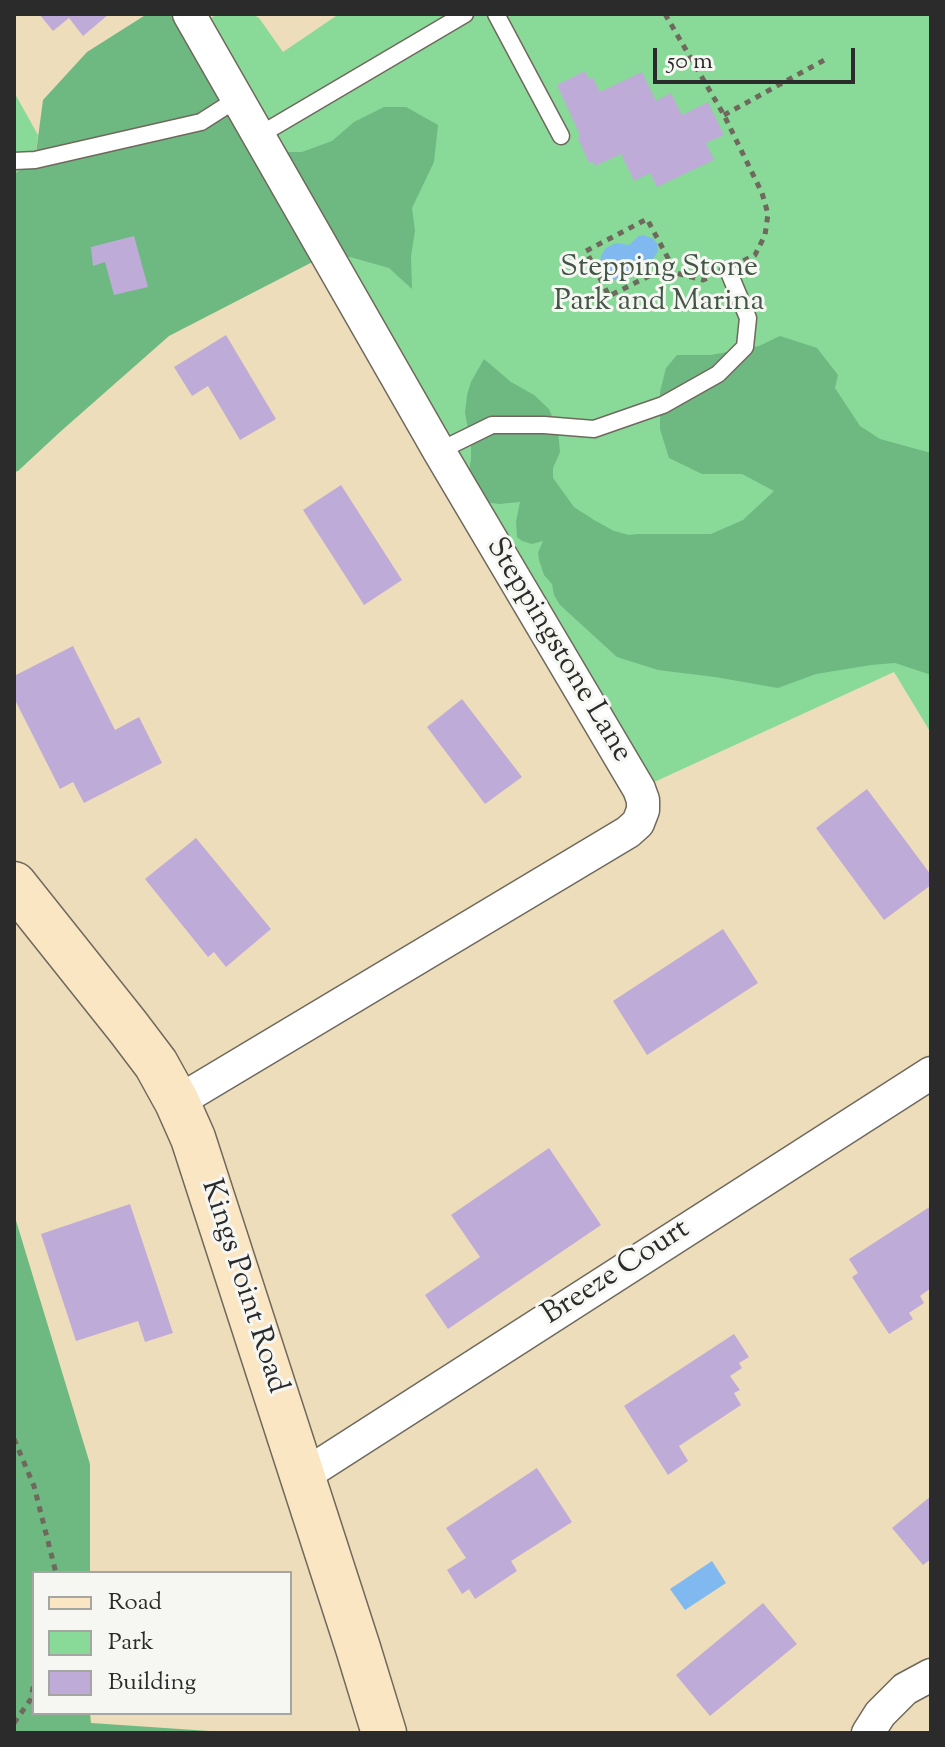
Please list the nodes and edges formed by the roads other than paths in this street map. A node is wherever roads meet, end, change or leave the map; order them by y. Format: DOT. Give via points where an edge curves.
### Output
graph roads {
  1 [pos="189,14"];
  2 [pos="465,14"];
  3 [pos="496,14"];
  4 [pos="237,99"];
  5 [pos="258,136"];
  6 [pos="561,136"];
  7 [pos="14,161"];
  8 [pos="728,270"];
  9 [pos="439,451"];
  10 [pos="14,884"];
  11 [pos="931,1073"];
  12 [pos="177,1102"];
  13 [pos="303,1476"];
  14 [pos="931,1675"];
  15 [pos="384,1733"];
  16 [pos="868,1733"];
  1 -- 4 [label="street, Steppingstone Lane"];
  2 -- 5 [label="lane"];
  3 -- 6 [label="lane"];
  4 -- 5 [label="street, Steppingstone Lane"];
  4 -- 7 [label="lane" via="201,122"];
  5 -- 9 [label="street, Steppingstone Lane"];
  8 -- 9 [label="lane" via="748,318 745,347 718,374 663,405 594,429 492,425"];
  9 -- 12 [label="street, Steppingstone Lane" via="639,789 641,816 628,832"];
  10 -- 12 [label="main road, Kings Point Road" via="156,1064"];
  11 -- 13 [label="street, Breeze Court"];
  12 -- 13 [label="main road, Kings Point Road" via="207,1175"];
  13 -- 15 [label="main road, Kings Point Road"];
  14 -- 16 [label="street" via="905,1689"];
}
